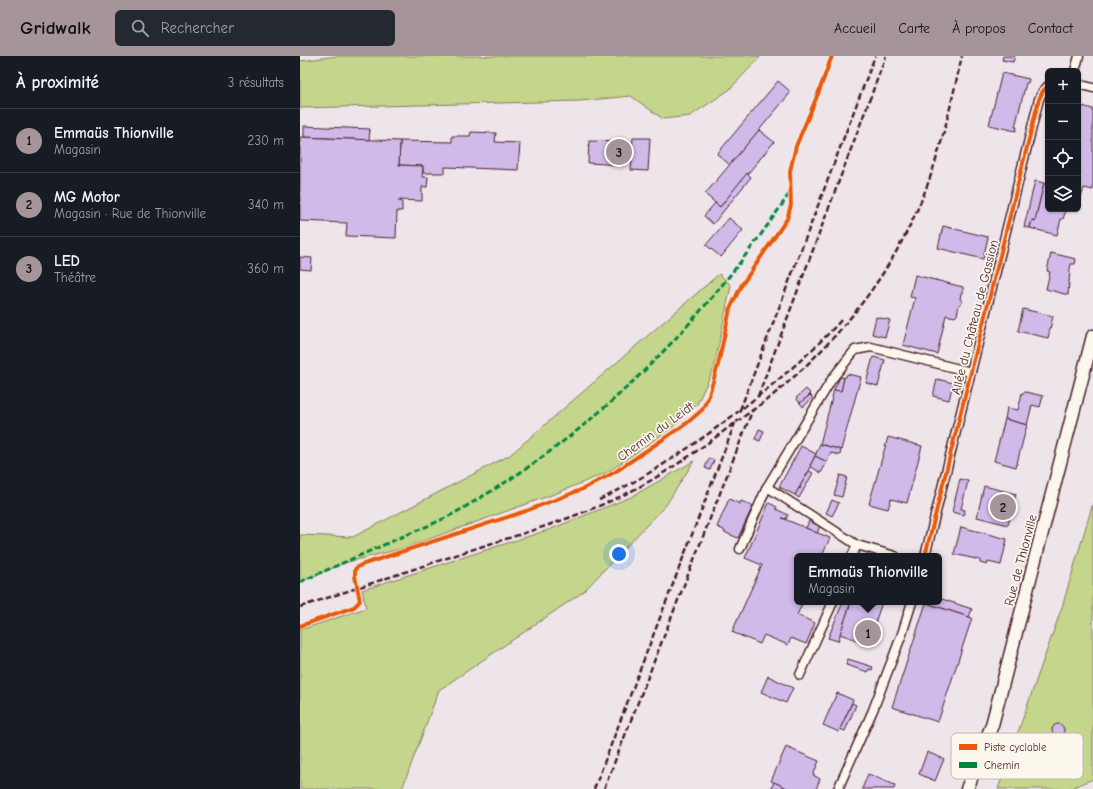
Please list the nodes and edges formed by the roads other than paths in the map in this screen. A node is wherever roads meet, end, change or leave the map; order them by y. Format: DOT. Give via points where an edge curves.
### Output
graph roads {
  1 [pos="1079,56"];
  2 [pos="1076,68"];
  3 [pos="1081,85"];
  4 [pos="1093,88"];
  5 [pos="1045,89"];
  6 [pos="1093,336"];
  7 [pos="970,372"];
  8 [pos="767,487"];
  9 [pos="857,545"];
  10 [pos="740,549"];
  11 [pos="853,553"];
  12 [pos="885,553"];
  13 [pos="926,553"];
  14 [pos="832,605"];
  15 [pos="911,605"];
  16 [pos="800,675"];
  17 [pos="989,733"];
  18 [pos="970,779"];
  19 [pos="838,789"];
  20 [pos="966,789"];
  1 -- 2 [label="street"];
  3 -- 4 [label="street"];
  5 -- 7 [label="street, Allée du Château de Gassion" via="1039,99"];
  6 -- 17 [label="main road, Rue de Thionville"];
  7 -- 8 [label="street, Allée du Château de Gassion" via="872,347 855,350 832,378"];
  7 -- 13 [label="street, Allée du Château de Gassion"];
  8 -- 9 [label="street"];
  8 -- 10 [label="street, Allée du Château de Gassion"];
  9 -- 11 [label="street"];
  9 -- 12 [label="street"];
  14 -- 16 [label="street"];
  15 -- 19 [label="street" via="873,710"];
  18 -- 20 [label="main road, Rue de Thionville"];
}
